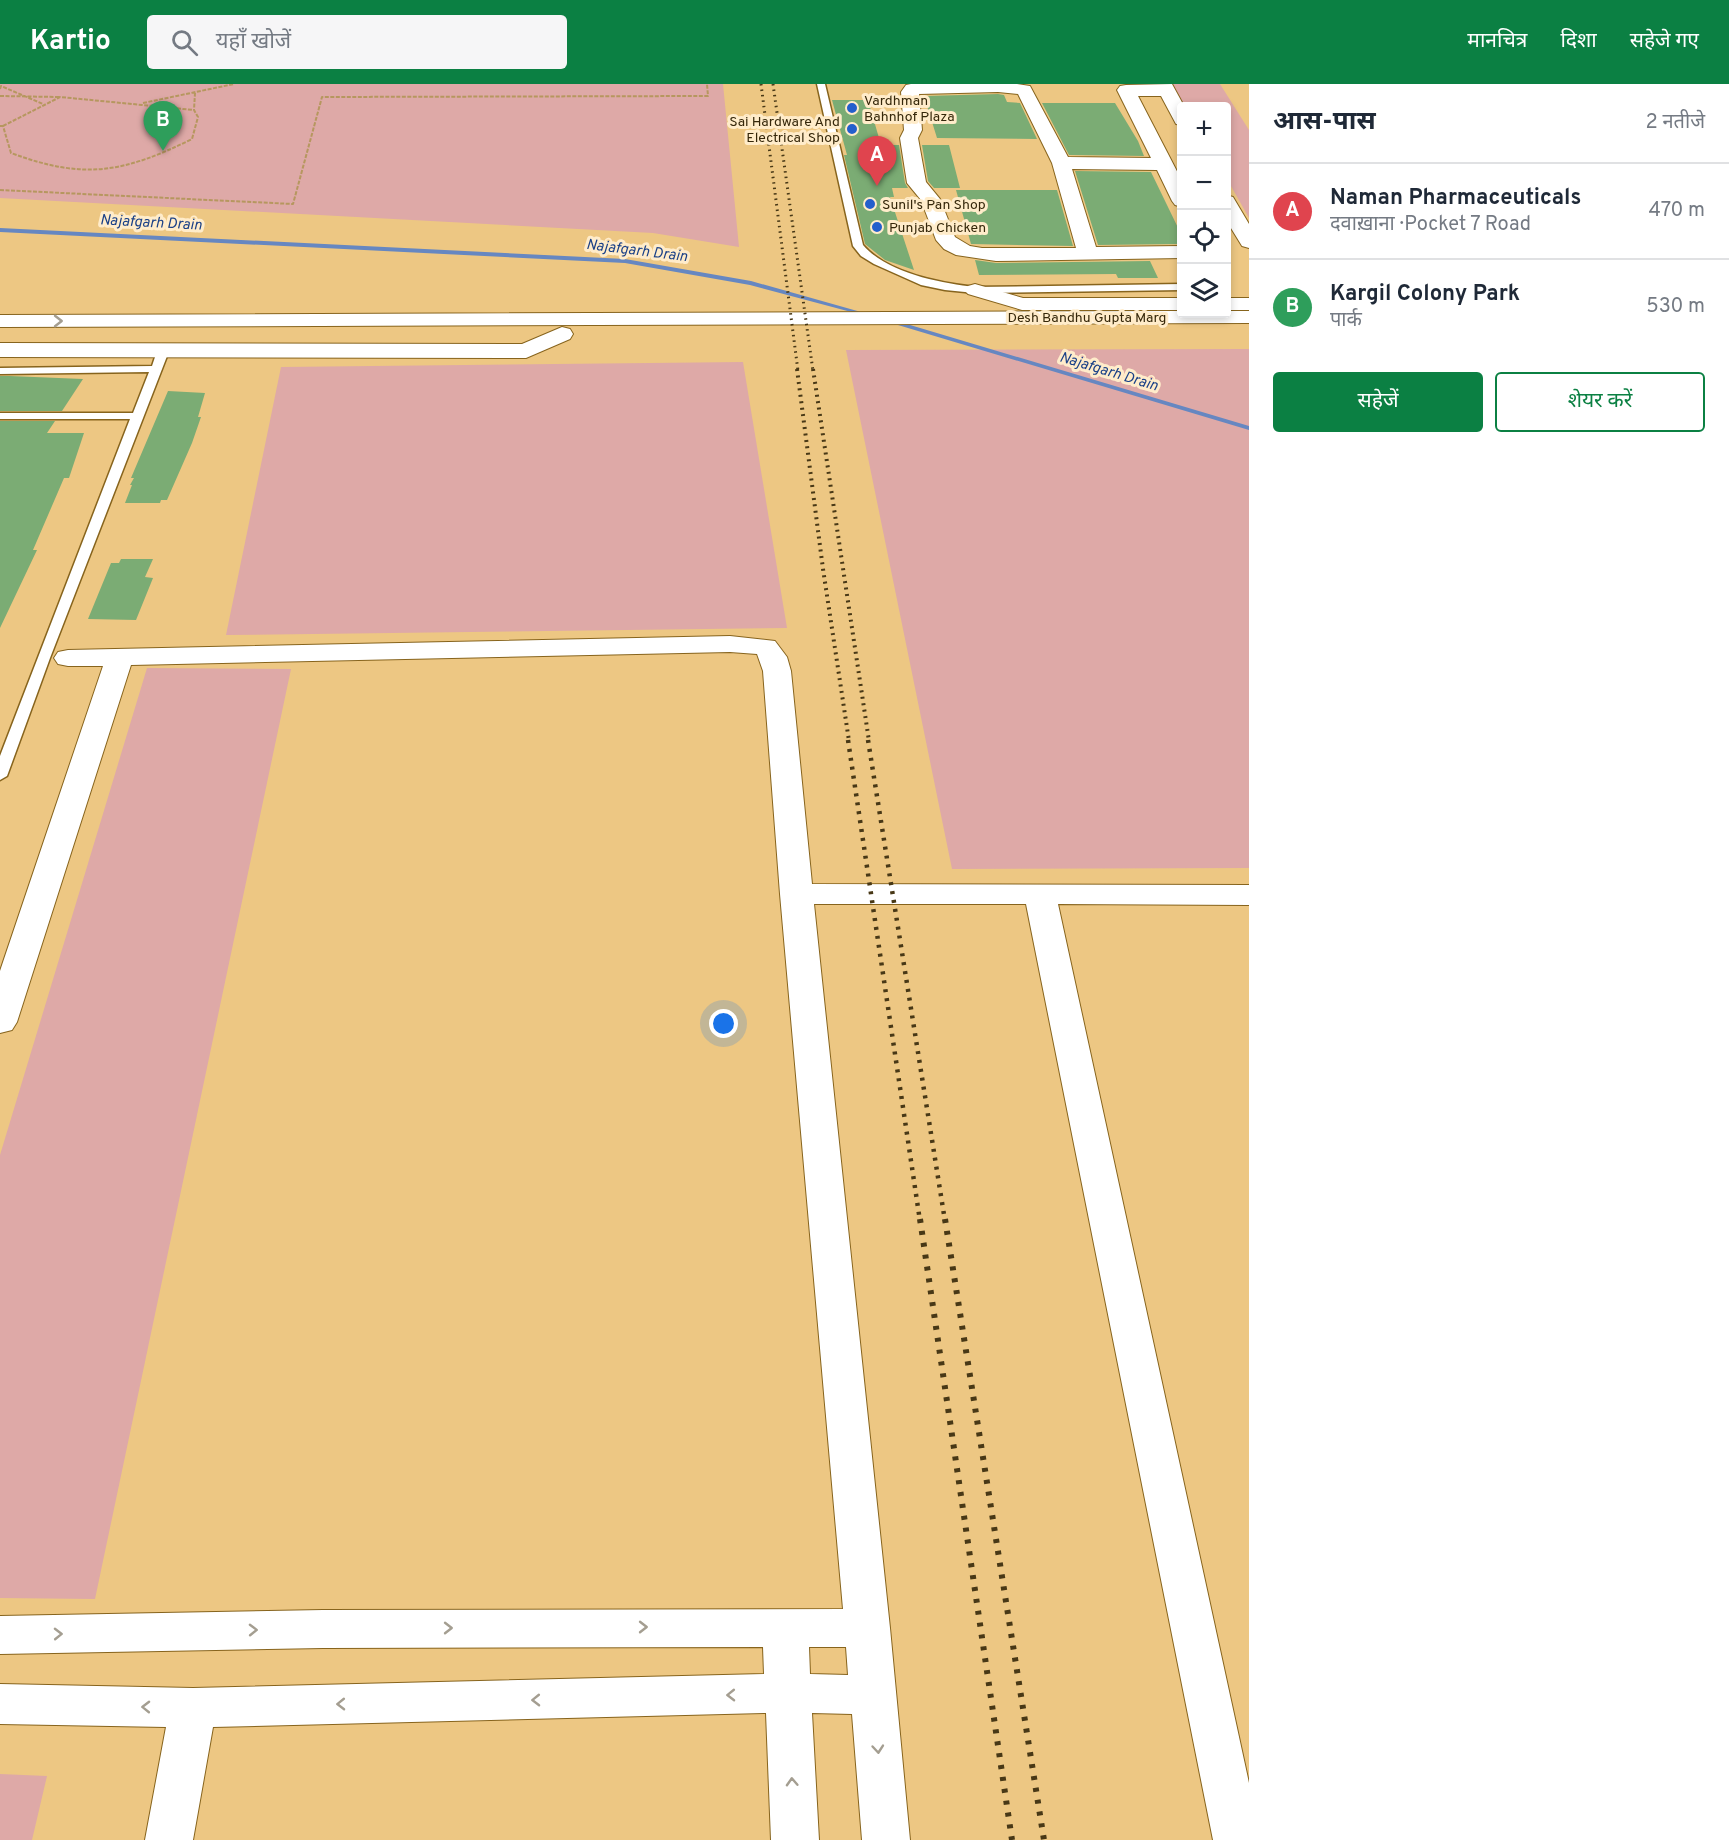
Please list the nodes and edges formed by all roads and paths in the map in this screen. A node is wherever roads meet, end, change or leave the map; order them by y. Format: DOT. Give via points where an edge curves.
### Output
graph roads {
  1 [pos="9,84"];
  2 [pos="234,84"];
  3 [pos="707,84"];
  4 [pos="821,84"];
  5 [pos="1,87"];
  6 [pos="1164,87"];
  7 [pos="195,93"];
  8 [pos="25,95"];
  9 [pos="0,96"];
  10 [pos="60,97"];
  11 [pos="137,104"];
  12 [pos="43,105"];
  13 [pos="194,110"];
  14 [pos="1177,111"];
  15 [pos="10,118"];
  16 [pos="14,118"];
  17 [pos="2,126"];
  18 [pos="1060,163"];
  19 [pos="1163,164"];
  20 [pos="0,190"];
  21 [pos="1177,191"];
  22 [pos="1231,208"];
  23 [pos="1249,242"];
  24 [pos="1249,251"];
  25 [pos="1177,252"];
  26 [pos="1231,252"];
  27 [pos="1088,253"];
  28 [pos="1177,287"];
  29 [pos="975,290"];
  30 [pos="1231,304"];
  31 [pos="1249,304"];
  32 [pos="1177,309"];
  33 [pos="1177,310"];
  34 [pos="1231,315"];
  35 [pos="1249,317"];
  36 [pos="0,321"];
  37 [pos="1249,333"];
  38 [pos="562,334"];
  39 [pos="0,336"];
  40 [pos="0,350"];
  41 [pos="160,360"];
  42 [pos="0,371"];
  43 [pos="0,416"];
  44 [pos="138,417"];
  45 [pos="56,658"];
  46 [pos="119,658"];
  47 [pos="0,776"];
  48 [pos="796,894"];
  49 [pos="1249,895"];
  50 [pos="1040,896"];
  51 [pos="0,1023"];
  52 [pos="785,1627"];
  53 [pos="868,1628"];
  54 [pos="0,1635"];
  55 [pos="788,1693"];
  56 [pos="873,1695"];
  57 [pos="0,1704"];
  58 [pos="193,1708"];
  59 [pos="169,1840"];
  60 [pos="795,1840"];
  61 [pos="886,1840"];
  62 [pos="1237,1840"];
  1 -- 5 [label="path"];
  2 -- 7 [label="path"];
  3 -- 20 [label="path" via="708,96 322,97 293,204"];
  4 -- 29 [label="lane" via="858,246 878,262 925,284"];
  5 -- 8 [label="path"];
  6 -- 14 [label="street"];
  6 -- 19 [label="street" via="1125,90"];
  7 -- 11 [label="path"];
  7 -- 13 [label="path"];
  8 -- 9 [label="path"];
  8 -- 10 [label="path"];
  8 -- 12 [label="path"];
  10 -- 11 [label="path"];
  10 -- 12 [label="path"];
  11 -- 13 [label="path"];
  12 -- 16 [label="path"];
  13 -- 17 [label="path" via="198,117 192,139 168,151 87,171 45,166 11,153"];
  15 -- 16 [label="path"];
  16 -- 17 [label="path"];
  18 -- 19 [label="street"];
  18 -- 27 [label="street"];
  18 -- 27 [label="street" via="1024,90 920,87 910,92 913,130 909,138 917,183 927,192 952,246 996,255"];
  19 -- 21 [label="street"];
  22 -- 23 [label="street"];
  24 -- 26 [label="street"];
  25 -- 27 [label="street"];
  28 -- 29 [label="lane"];
  29 -- 32 [label="street" via="1022,304 1141,303"];
  30 -- 31 [label="street"];
  36 -- 33 [label="street, Desh Bandhu Gupta Marg, one-way" via="786,320"];
  34 -- 35 [label="street, Desh Bandhu Gupta Marg"];
  37 -- 38 [label="street, Desh Bandhu Gupta Marg"];
  38 -- 39 [label="street, Desh Bandhu Gupta Marg"];
  38 -- 41 [label="street" via="526,351"];
  40 -- 41 [label="street"];
  41 -- 42 [label="lane"];
  41 -- 44 [label="lane"];
  43 -- 44 [label="lane"];
  44 -- 45 [label="lane"];
  45 -- 46 [label="street"];
  45 -- 47 [label="lane"];
  46 -- 48 [label="street" via="730,644 765,647 777,671"];
  46 -- 51 [label="street"];
  48 -- 50 [label="street"];
  48 -- 53 [label="street"];
  49 -- 50 [label="street"];
  50 -- 62 [label="street"];
  52 -- 53 [label="street"];
  54 -- 52 [label="street, one-way"];
  52 -- 55 [label="street"];
  53 -- 56 [label="street"];
  55 -- 56 [label="street"];
  55 -- 58 [label="street, one-way"];
  60 -- 55 [label="street, one-way"];
  56 -- 61 [label="street, one-way"];
  58 -- 57 [label="street, one-way"];
  58 -- 59 [label="street"];
}
